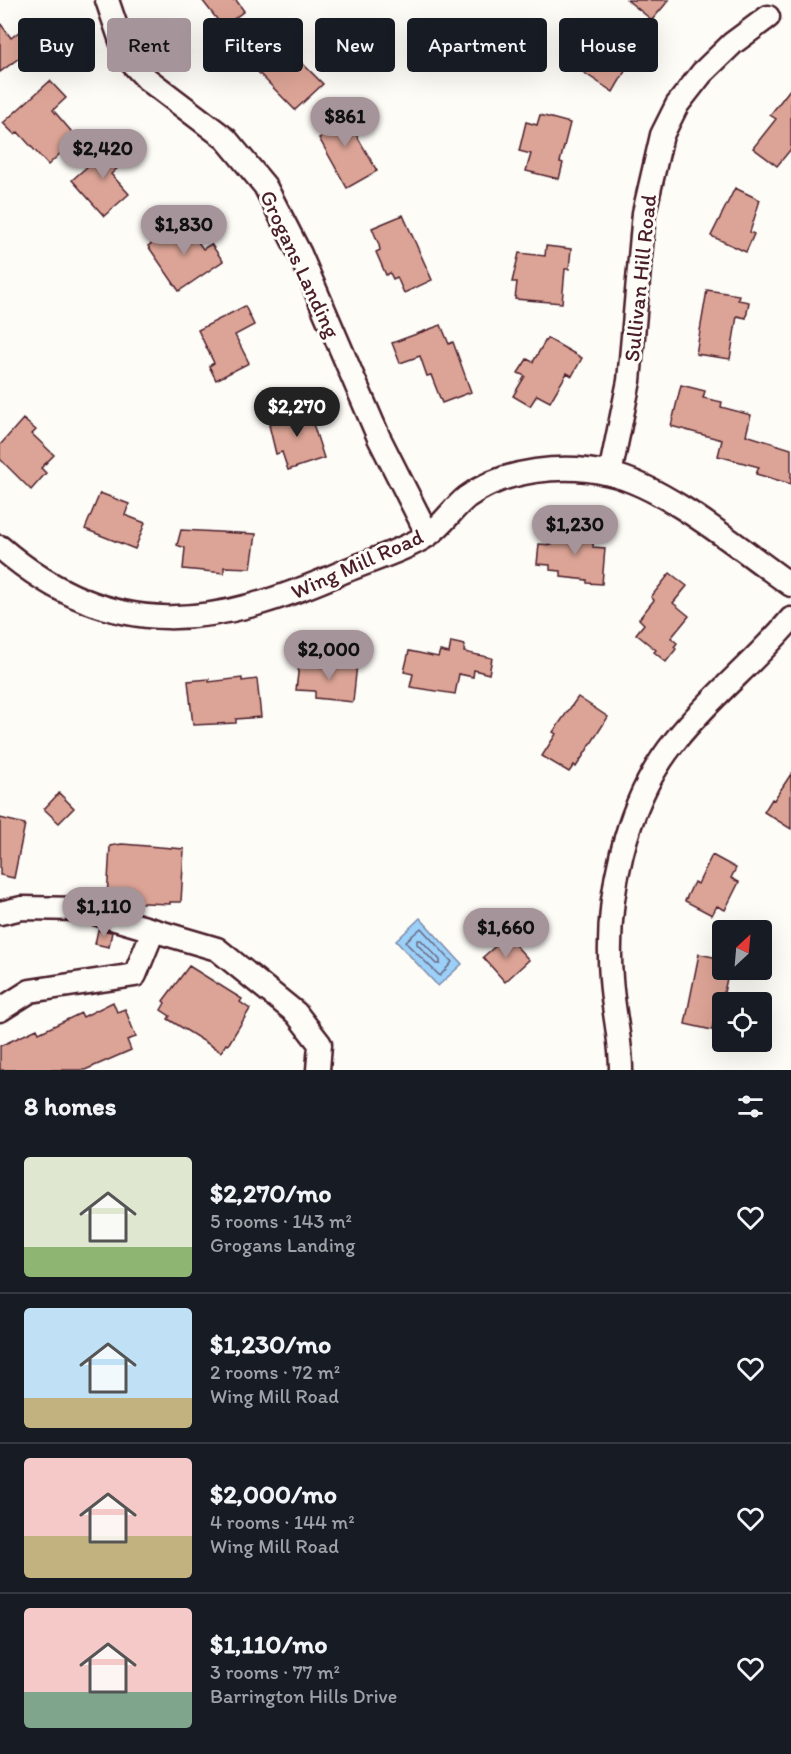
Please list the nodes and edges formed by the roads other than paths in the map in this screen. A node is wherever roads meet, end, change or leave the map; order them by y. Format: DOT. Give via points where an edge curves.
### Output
graph roads {
  1 [pos="107,0"];
  2 [pos="768,17"];
  3 [pos="610,474"];
  4 [pos="428,535"];
  5 [pos="0,547"];
  6 [pos="791,585"];
  7 [pos="791,618"];
  8 [pos="0,913"];
  9 [pos="153,931"];
  10 [pos="0,1010"];
  11 [pos="318,1070"];
  12 [pos="621,1070"];
  1 -- 4 [label="street, Grogans Landing" via="131,62 226,140 265,186 300,254 379,438"];
  2 -- 3 [label="street, Sullivan Hill Road" via="702,73 677,105 662,135 644,213 629,381"];
  3 -- 4 [label="street, Wing Mill Road" via="544,468 505,478 467,497"];
  3 -- 6 [label="street, Wing Mill Road" via="660,494"];
  4 -- 5 [label="street, Wing Mill Road" via="315,585 251,608 206,617 124,613 83,600 48,583"];
  7 -- 12 [label="street" via="675,740 635,806 620,856 612,927 611,978"];
  8 -- 9 [label="street" via="22,908 81,909"];
  9 -- 10 [label="street" via="135,975 30,991"];
  9 -- 11 [label="street" via="217,949 296,1013 320,1044"];
}
